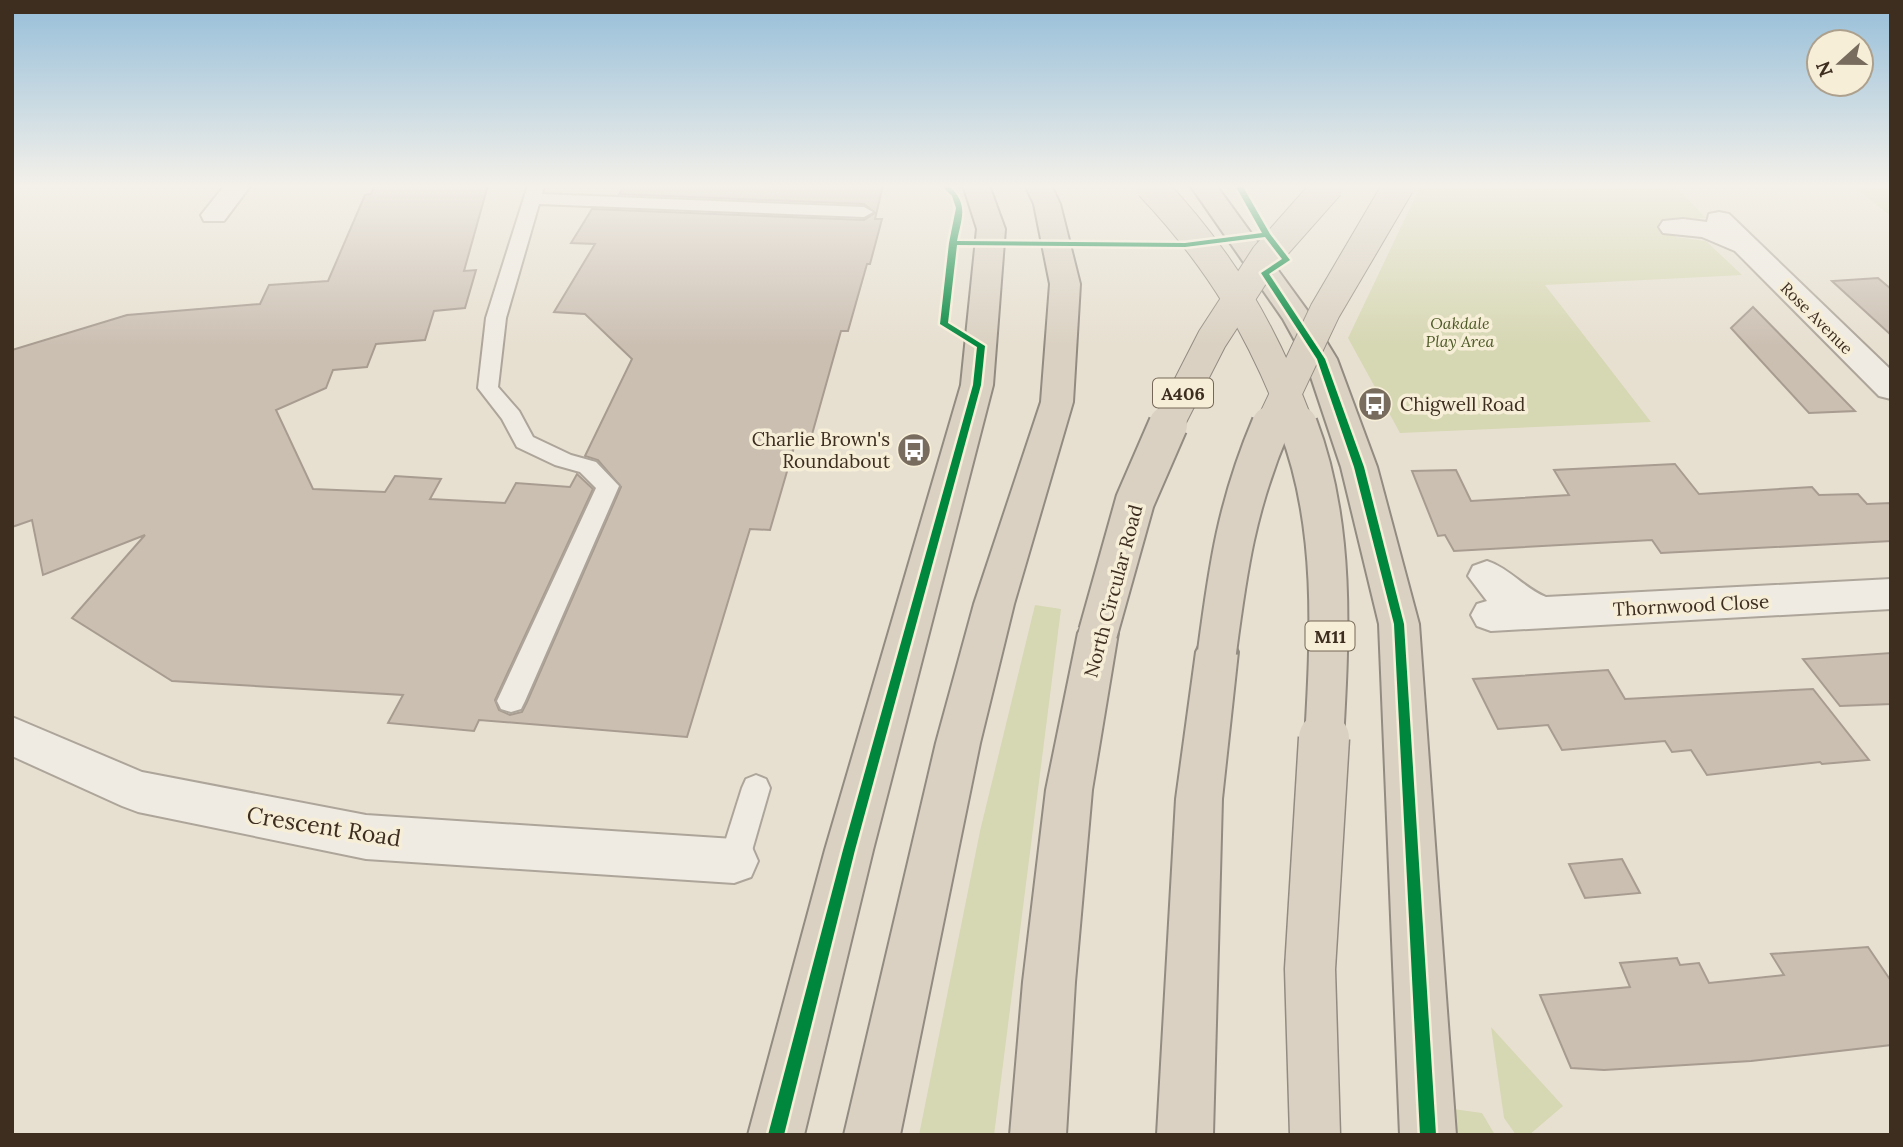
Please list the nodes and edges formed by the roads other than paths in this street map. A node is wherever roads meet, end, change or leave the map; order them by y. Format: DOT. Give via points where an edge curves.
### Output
graph roads {
  1 [pos="520,239"];
  2 [pos="990,239"];
  3 [pos="1055,239"];
  4 [pos="1197,239"];
  5 [pos="1241,239"];
  6 [pos="1282,239"];
  7 [pos="1368,239"];
  8 [pos="1730,239"];
  9 [pos="1737,239"];
  10 [pos="1744,246"];
  11 [pos="1891,389"];
  12 [pos="1487,576"];
  13 [pos="1891,594"];
  14 [pos="1548,612"];
  15 [pos="1491,615"];
  16 [pos="511,701"];
  17 [pos="12,736"];
  18 [pos="756,788"];
  19 [pos="734,861"];
  20 [pos="776,1135"];
  21 [pos="872,1135"];
  22 [pos="1038,1135"];
  23 [pos="1185,1135"];
  24 [pos="1315,1135"];
  25 [pos="1428,1135"];
  1 -- 16 [label="lane" via="496,318 488,388 525,442 588,467 608,486"];
  2 -- 20 [label="highway" via="977,386"];
  3 -- 21 [label="highway" via="1065,284 1057,402 994,604 958,743"];
  4 -- 24 [label="highway, M11, bridge" via="1244,304 1279,375 1319,497 1331,638 1310,969"];
  5 -- 25 [label="highway" via="1321,359 1359,467 1399,624"];
  6 -- 22 [label="highway, North Circular Road / A406, bridge" via="1212,339 1173,412 1135,501 1098,633 1069,790"];
  7 -- 23 [label="highway, bridge" via="1338,289 1258,457 1232,540 1199,799"];
  8 -- 10 [label="street, Rose Avenue"];
  9 -- 10 [label="street, Rose Avenue"];
  10 -- 11 [label="street, Rose Avenue"];
  12 -- 14 [label="street" via="1517,603"];
  13 -- 14 [label="street, Thornwood Close"];
  14 -- 15 [label="street, Thornwood Close"];
  17 -- 19 [label="street, Crescent Road" via="138,792 366,837"];
  18 -- 19 [label="lane"];
}
